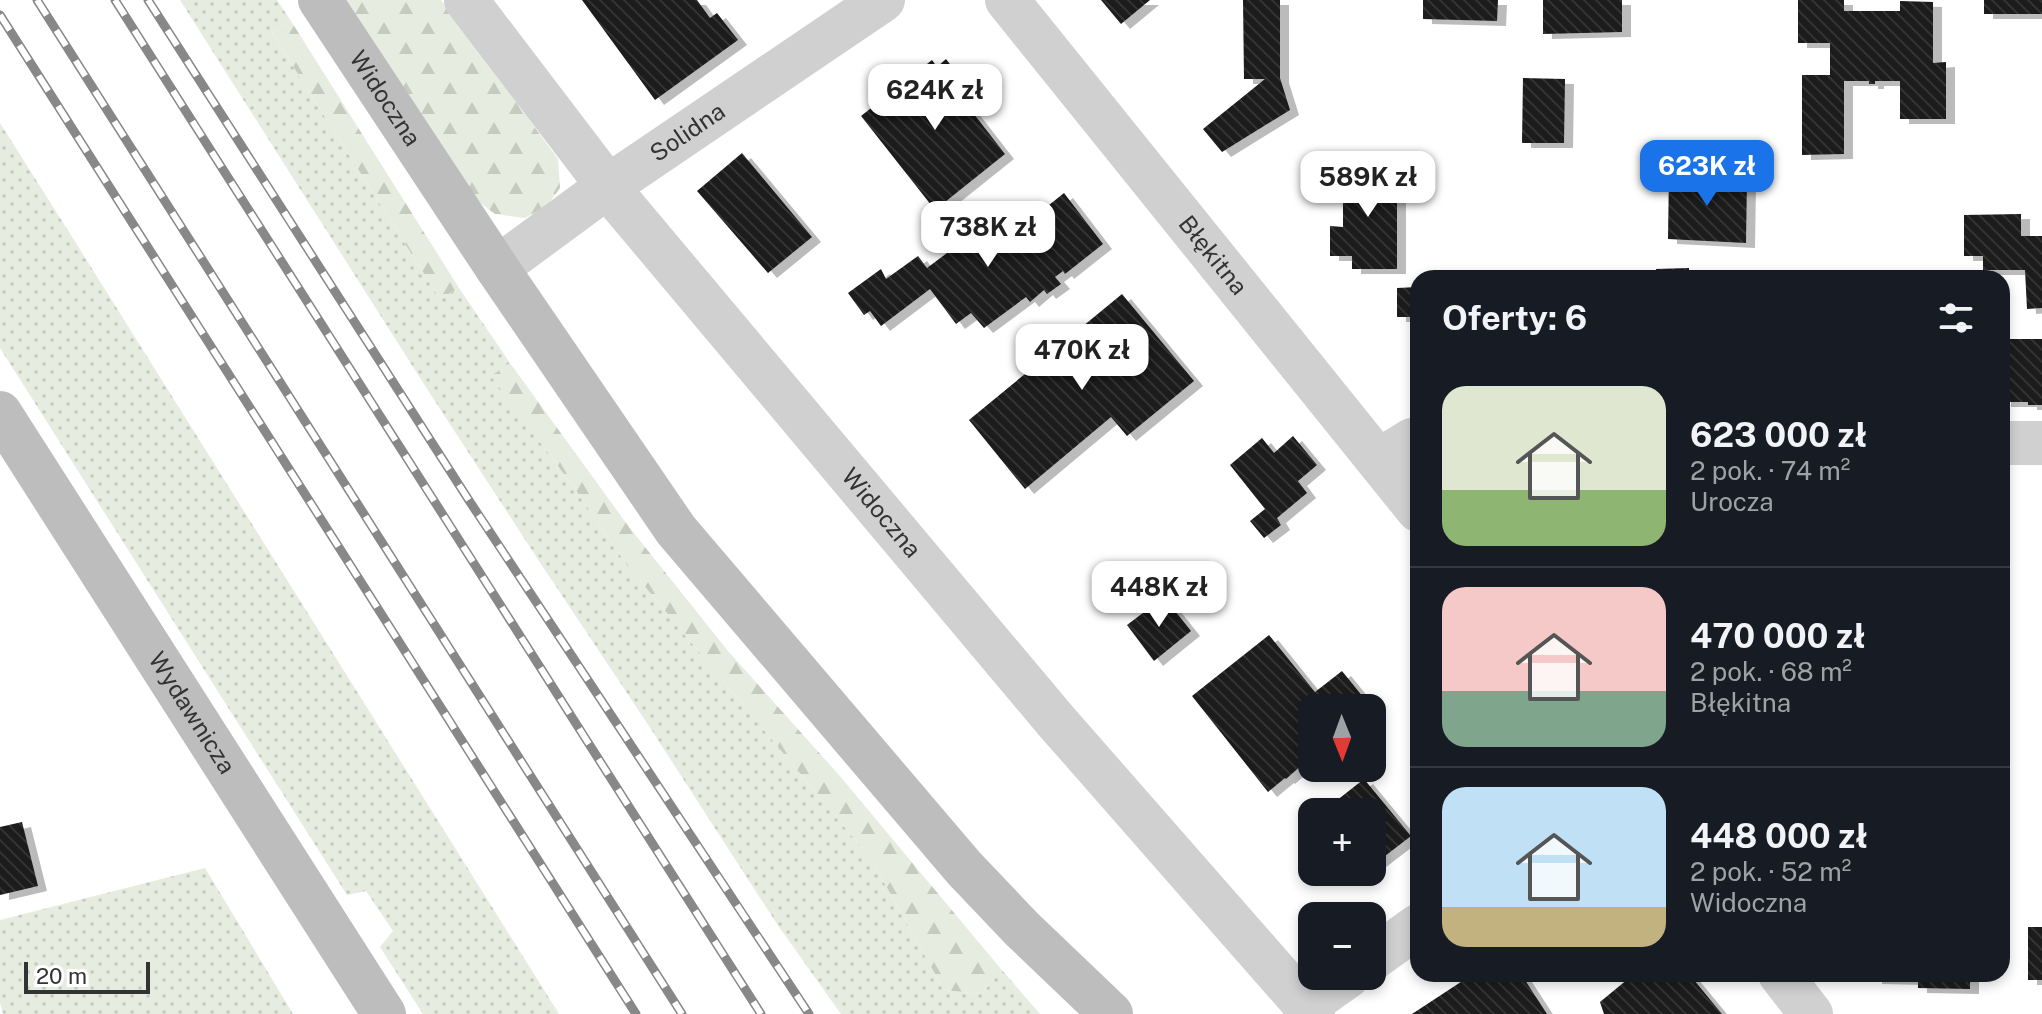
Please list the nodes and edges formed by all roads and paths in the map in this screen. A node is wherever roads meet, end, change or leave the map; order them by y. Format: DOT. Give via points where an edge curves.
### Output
graph roads {
  1 [pos="320,0"];
  2 [pos="466,0"];
  3 [pos="883,0"];
  4 [pos="1007,0"];
  5 [pos="607,187"];
  6 [pos="497,268"];
  7 [pos="0,413"];
  8 [pos="1410,441"];
  9 [pos="2010,443"];
  10 [pos="2042,443"];
  11 [pos="1380,460"];
  12 [pos="1410,499"];
  13 [pos="1410,932"];
  14 [pos="1386,949"];
  15 [pos="1786,982"];
  16 [pos="1332,990"];
  17 [pos="1309,1010"];
  18 [pos="384,1014"];
  19 [pos="1111,1014"];
  20 [pos="1811,1014"];
  1 -- 6 [label="main road, Widoczna"];
  2 -- 5 [label="street, Widoczna"];
  3 -- 5 [label="street, Solidna"];
  4 -- 11 [label="street, Błękitna"];
  5 -- 6 [label="street, Solidna"];
  5 -- 17 [label="street, Widoczna" via="1055,720"];
  6 -- 19 [label="main road, Widoczna" via="676,530 964,868"];
  7 -- 18 [label="main road, Wydawnicza"];
  8 -- 11 [label="street"];
  9 -- 10 [label="street"];
  11 -- 12 [label="street, Błękitna"];
  13 -- 14 [label="street"];
  15 -- 20 [label="street"];
  16 -- 17 [label="street"];
}
